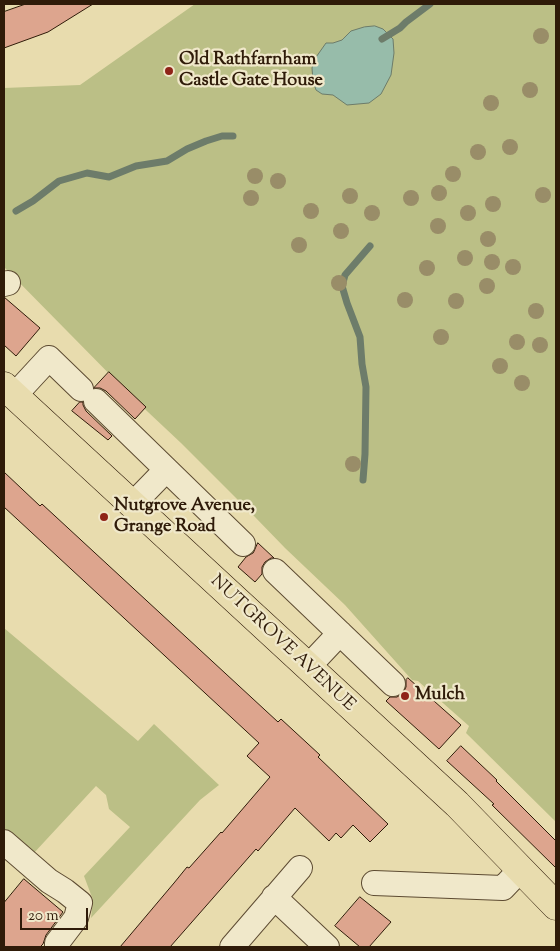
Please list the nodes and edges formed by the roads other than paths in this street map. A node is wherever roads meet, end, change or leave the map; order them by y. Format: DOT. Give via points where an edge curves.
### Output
graph roads {
  1 [pos="9,391"];
  2 [pos="166,470"];
  3 [pos="132,505"];
  4 [pos="243,544"];
  5 [pos="275,571"];
  6 [pos="340,633"];
  7 [pos="308,667"];
  8 [pos="393,684"];
  9 [pos="4,842"];
  10 [pos="300,868"];
  11 [pos="521,869"];
  12 [pos="374,883"];
  13 [pos="274,897"];
  14 [pos="556,906"];
  15 [pos="57,947"];
  16 [pos="232,947"];
  17 [pos="327,947"];
  1 -- 2 [label="street" via="49,358"];
  1 -- 3 [label="main road, NUTGROVE AVENUE"];
  2 -- 3 [label="street"];
  2 -- 4 [label="street"];
  3 -- 7 [label="main road, NUTGROVE AVENUE"];
  5 -- 6 [label="street"];
  6 -- 7 [label="street"];
  6 -- 8 [label="street"];
  7 -- 11 [label="main road, NUTGROVE AVENUE" via="457,804"];
  9 -- 15 [label="street" via="80,903 76,918"];
  10 -- 13 [label="street"];
  11 -- 12 [label="street" via="504,888"];
  11 -- 14 [label="main road, NUTGROVE AVENUE"];
  13 -- 16 [label="street"];
  13 -- 17 [label="street"];
}
